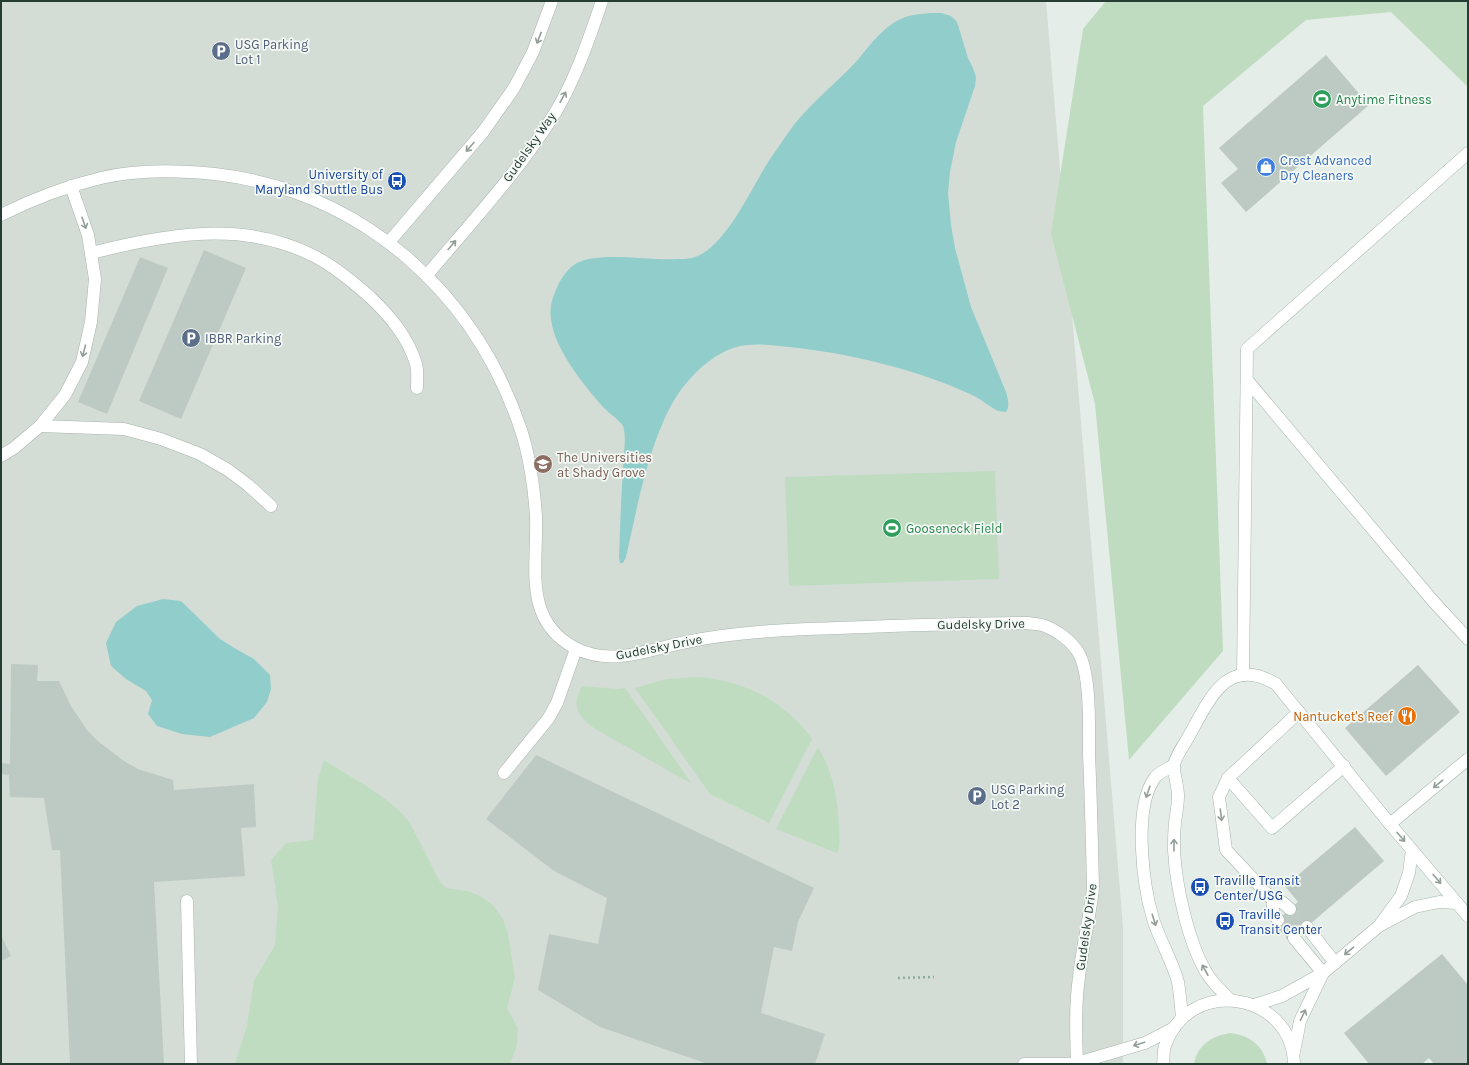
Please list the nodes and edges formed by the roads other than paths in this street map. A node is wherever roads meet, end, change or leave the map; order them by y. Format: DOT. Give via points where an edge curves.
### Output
graph roads {
  1 [pos="552,1"];
  2 [pos="602,1"];
  3 [pos="1468,155"];
  4 [pos="71,186"];
  5 [pos="1,215"];
  6 [pos="389,242"];
  7 [pos="91,253"];
  8 [pos="427,275"];
  9 [pos="1247,380"];
  10 [pos="417,388"];
  11 [pos="40,426"];
  12 [pos="1,456"];
  13 [pos="271,506"];
  14 [pos="1468,639"];
  15 [pos="576,648"];
  16 [pos="1243,675"];
  17 [pos="1299,712"];
  18 [pos="1468,759"];
  19 [pos="1174,765"];
  20 [pos="1344,766"];
  21 [pos="504,774"];
  22 [pos="1228,778"];
  23 [pos="1390,824"];
  24 [pos="1412,850"];
  25 [pos="1273,900"];
  26 [pos="187,901"];
  27 [pos="1457,903"];
  28 [pos="1290,909"];
  29 [pos="1468,916"];
  30 [pos="1278,920"];
  31 [pos="1379,926"];
  32 [pos="1306,927"];
  33 [pos="1294,938"];
  34 [pos="1335,963"];
  35 [pos="1323,973"];
  36 [pos="1230,1000"];
  37 [pos="1254,1004"];
  38 [pos="1182,1018"];
  39 [pos="1174,1028"];
  40 [pos="1294,1059"];
  41 [pos="191,1064"];
  42 [pos="1024,1064"];
  43 [pos="1079,1064"];
  44 [pos="1163,1064"];
  1 -- 6 [label="street, one-way" via="533,52 514,88 483,132"];
  8 -- 2 [label="street, Gudelsky Way, one-way" via="521,162 554,113 577,70"];
  3 -- 9 [label="street" via="1247,349"];
  4 -- 5 [label="street, Gudelsky Drive"];
  4 -- 6 [label="street, Gudelsky Drive" via="104,177 145,172 186,171 234,177 277,186 315,200 344,213"];
  4 -- 7 [label="street, one-way" via="88,235"];
  6 -- 8 [label="street, Gudelsky Drive"];
  7 -- 10 [label="street" via="142,241 191,234 229,233 280,242 314,256 352,281 382,308 404,335 416,365"];
  7 -- 11 [label="street, one-way" via="95,279 91,322 82,362 65,395"];
  8 -- 15 [label="street, Gudelsky Drive" via="473,332 509,397 531,467 536,518 538,602 543,617 551,629 562,640"];
  9 -- 14 [label="street"];
  9 -- 16 [label="street"];
  11 -- 12 [label="street"];
  11 -- 13 [label="street" via="124,429 161,439 200,454 228,470"];
  15 -- 21 [label="street" via="564,686 551,713"];
  15 -- 43 [label="street, Gudelsky Drive" via="589,654 621,657 683,642 744,633 1008,623 1045,626 1071,643 1079,653 1086,679 1093,888 1079,978"];
  16 -- 17 [label="street" via="1255,674 1276,684"];
  16 -- 19 [label="street" via="1225,681 1218,689"];
  17 -- 20 [label="street"];
  17 -- 22 [label="street"];
  18 -- 23 [label="street, one-way"];
  36 -- 19 [label="street, one-way" via="1216,986 1204,968 1191,935 1182,900 1174,850 1178,796"];
  19 -- 38 [label="street, one-way" via="1154,777 1147,793 1142,842 1147,896 1177,981"];
  20 -- 22 [label="street" via="1272,828"];
  20 -- 23 [label="street"];
  22 -- 25 [label="street, one-way" via="1219,797 1226,850"];
  23 -- 24 [label="street, one-way"];
  24 -- 27 [label="street, one-way"];
  24 -- 31 [label="street" via="1409,873 1401,896"];
  25 -- 28 [label="street" via="1282,902"];
  25 -- 30 [label="street" via="1273,913"];
  26 -- 41 [label="street"];
  27 -- 29 [label="street"];
  27 -- 31 [label="street" via="1440,902 1415,907"];
  31 -- 34 [label="street, one-way"];
  32 -- 34 [label="street"];
  33 -- 35 [label="street"];
  34 -- 35 [label="street"];
  35 -- 37 [label="street" via="1282,996"];
  40 -- 35 [label="street, one-way" via="1300,1021"];
  36 -- 37 [label="street"];
  36 -- 38 [label="street" via="1213,1001 1196,1008"];
  37 -- 40 [label="street" via="1272,1016 1286,1032"];
  38 -- 39 [label="street"];
  39 -- 43 [label="street, one-way" via="1145,1043"];
  39 -- 44 [label="street" via="1165,1046"];
  42 -- 43 [label="street"];
}
